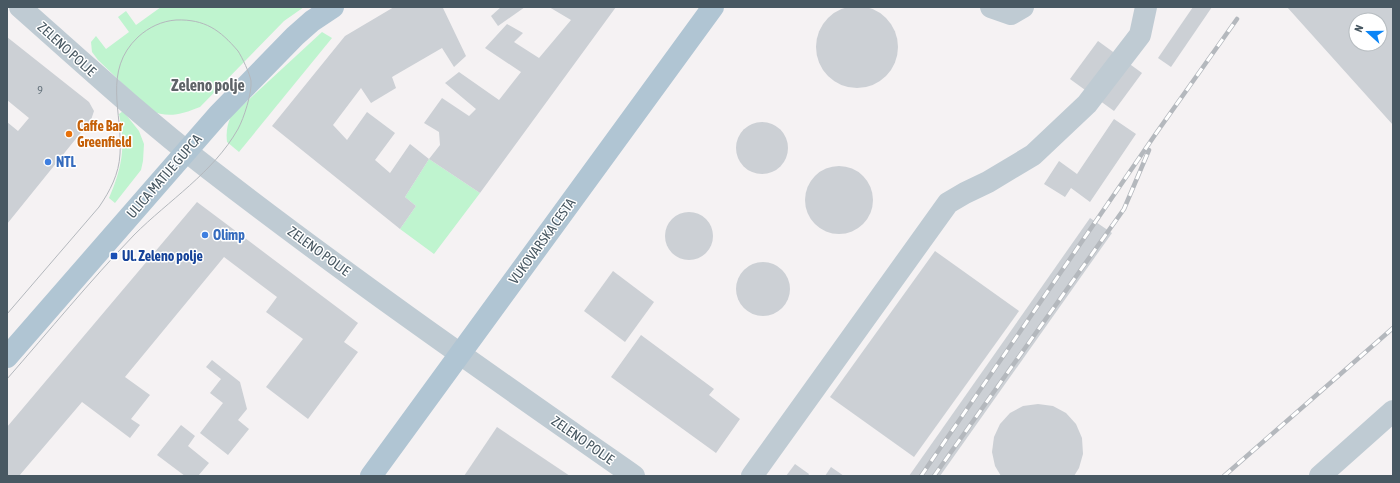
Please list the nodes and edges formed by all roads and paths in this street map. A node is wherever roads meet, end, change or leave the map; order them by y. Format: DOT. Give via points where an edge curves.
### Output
graph roads {
  1 [pos="20,7"];
  2 [pos="333,7"];
  3 [pos="713,7"];
  4 [pos="991,7"];
  5 [pos="1023,7"];
  6 [pos="1146,7"];
  7 [pos="186,150"];
  8 [pos="460,354"];
  9 [pos="7,357"];
  10 [pos="1393,411"];
  11 [pos="371,476"];
  12 [pos="634,476"];
  13 [pos="752,476"];
  14 [pos="1320,476"];
  1 -- 7 [label="street, ZELENO POLJE" via="126,102"];
  2 -- 7 [label="main road, ULICA MATIJE GUPCA" via="295,36"];
  3 -- 8 [label="main road, VUKOVARSKA CESTA"];
  4 -- 5 [label="street" via="1011,14"];
  6 -- 13 [label="street" via="1140,35 1087,104 1033,155 948,203"];
  7 -- 8 [label="street, ZELENO POLJE" via="299,237"];
  7 -- 9 [label="main road, ULICA MATIJE GUPCA"];
  8 -- 11 [label="main road, VUKOVARSKA CESTA"];
  8 -- 12 [label="street, ZELENO POLJE"];
  10 -- 14 [label="street"];
}
